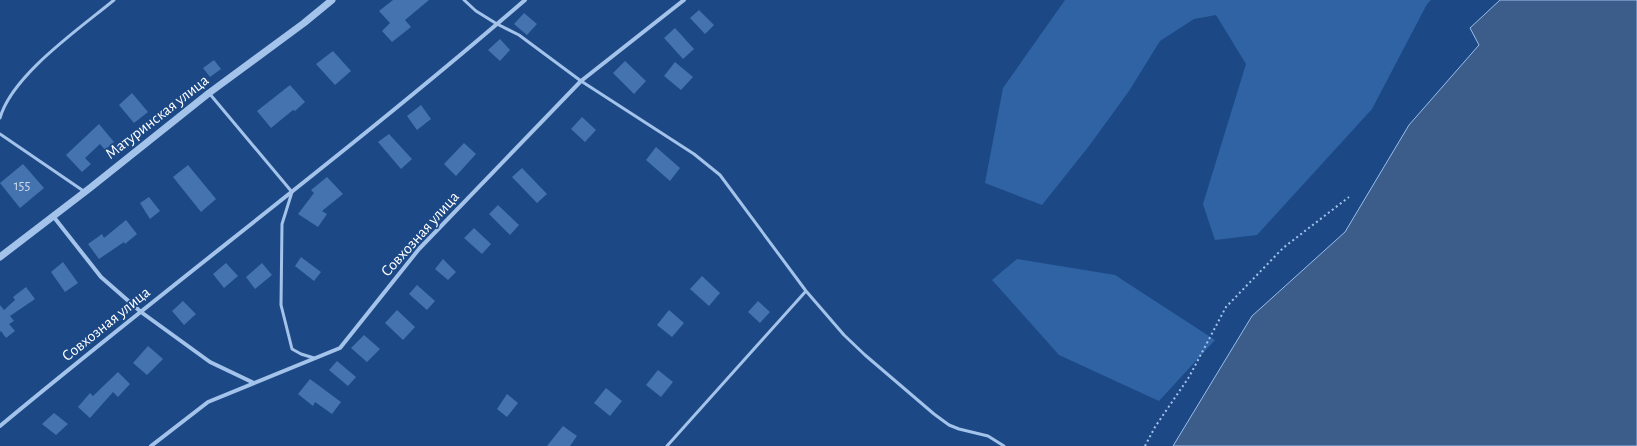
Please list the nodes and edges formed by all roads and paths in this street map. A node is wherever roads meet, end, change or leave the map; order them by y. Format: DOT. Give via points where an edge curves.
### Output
graph roads {
  1 [pos="114,0"];
  2 [pos="332,0"];
  3 [pos="464,0"];
  4 [pos="525,0"];
  5 [pos="684,0"];
  6 [pos="497,24"];
  7 [pos="581,81"];
  8 [pos="209,93"];
  9 [pos="0,118"];
  10 [pos="0,134"];
  11 [pos="85,192"];
  12 [pos="292,192"];
  13 [pos="1349,196"];
  14 [pos="53,216"];
  15 [pos="0,257"];
  16 [pos="806,291"];
  17 [pos="141,312"];
  18 [pos="314,358"];
  19 [pos="254,383"];
  20 [pos="0,426"];
  21 [pos="151,446"];
  22 [pos="667,446"];
  23 [pos="1004,446"];
  24 [pos="1145,446"];
  1 -- 9 [label="lane" via="21,80 7,101"];
  2 -- 8 [label="street, Матуринская улица"];
  3 -- 6 [label="lane"];
  4 -- 6 [label="street, Совхозная улица"];
  5 -- 7 [label="street, Совхозная улица"];
  6 -- 7 [label="lane" via="519,36"];
  6 -- 12 [label="street, Совхозная улица"];
  7 -- 16 [label="lane" via="694,154 720,175"];
  7 -- 18 [label="street, Совхозная улица" via="419,249 340,348"];
  8 -- 11 [label="street, Матуринская улица"];
  8 -- 12 [label="lane"];
  10 -- 11 [label="lane"];
  11 -- 14 [label="street, Матуринская улица"];
  12 -- 17 [label="street, Совхозная улица"];
  12 -- 18 [label="lane" via="282,224 281,305 292,349"];
  13 -- 24 [label="path" via="1283,248 1226,307 1189,377"];
  14 -- 15 [label="street, Матуринская улица"];
  14 -- 17 [label="street" via="101,277"];
  16 -- 22 [label="lane"];
  16 -- 23 [label="lane" via="844,335 934,414 949,425 988,436"];
  17 -- 19 [label="street" via="210,362"];
  17 -- 20 [label="street, Совхозная улица"];
  18 -- 19 [label="street, Совхозная улица"];
  19 -- 21 [label="street, Совхозная улица" via="208,402"];
}
